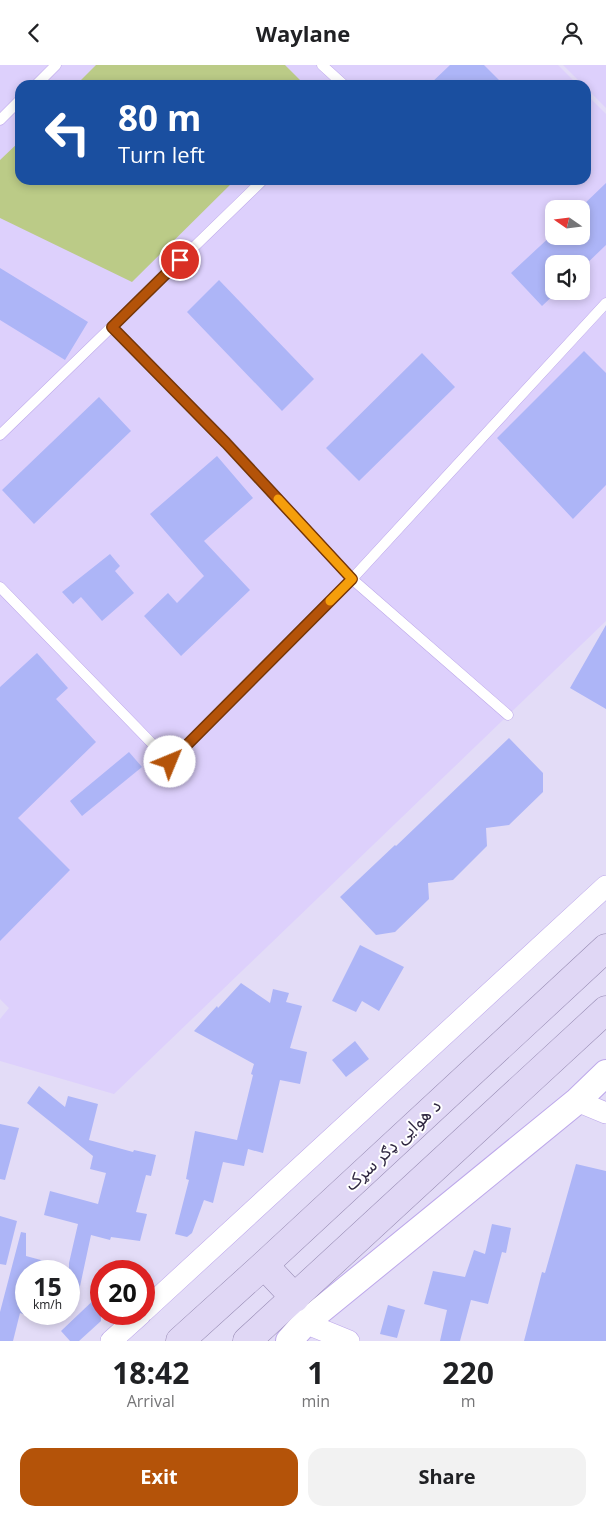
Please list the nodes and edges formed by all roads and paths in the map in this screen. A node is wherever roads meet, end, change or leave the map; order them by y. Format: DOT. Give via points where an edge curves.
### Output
graph roads {
  1 [pos="56,65"];
  2 [pos="322,65"];
  3 [pos="41,80"];
  4 [pos="338,80"];
  5 [pos="15,105"];
  6 [pos="0,120"];
  7 [pos="258,185"];
  8 [pos="606,303"];
  9 [pos="112,327"];
  10 [pos="0,435"];
  11 [pos="352,579"];
  12 [pos="0,587"];
  13 [pos="508,715"];
  14 [pos="606,886"];
  15 [pos="606,947"];
  16 [pos="606,1010"];
  17 [pos="606,1073"];
  18 [pos="577,1101"];
  19 [pos="606,1113"];
  20 [pos="264,1265"];
  21 [pos="295,1298"];
  22 [pos="155,1301"];
  23 [pos="129,1325"];
  24 [pos="297,1332"];
  25 [pos="111,1341"];
  26 [pos="180,1341"];
  27 [pos="247,1341"];
  28 [pos="349,1341"];
  1 -- 3 [label="lane"];
  2 -- 4 [label="lane"];
  5 -- 6 [label="lane"];
  7 -- 9 [label="lane"];
  8 -- 11 [label="lane"];
  9 -- 10 [label="lane"];
  9 -- 11 [label="lane" via="226,443"];
  11 -- 12 [label="lane" via="170,762"];
  11 -- 13 [label="lane"];
  14 -- 22 [label="street"];
  15 -- 20 [label="main road, د هوایی ډګر سړک"];
  16 -- 21 [label="main road"];
  17 -- 18 [label="street"];
  18 -- 19 [label="street"];
  18 -- 24 [label="street"];
  20 -- 21 [label="main road"];
  20 -- 26 [label="main road, د هوایی ډګر سړک"];
  21 -- 27 [label="main road"];
  23 -- 25 [label="street"];
  24 -- 28 [label="street"];
}
